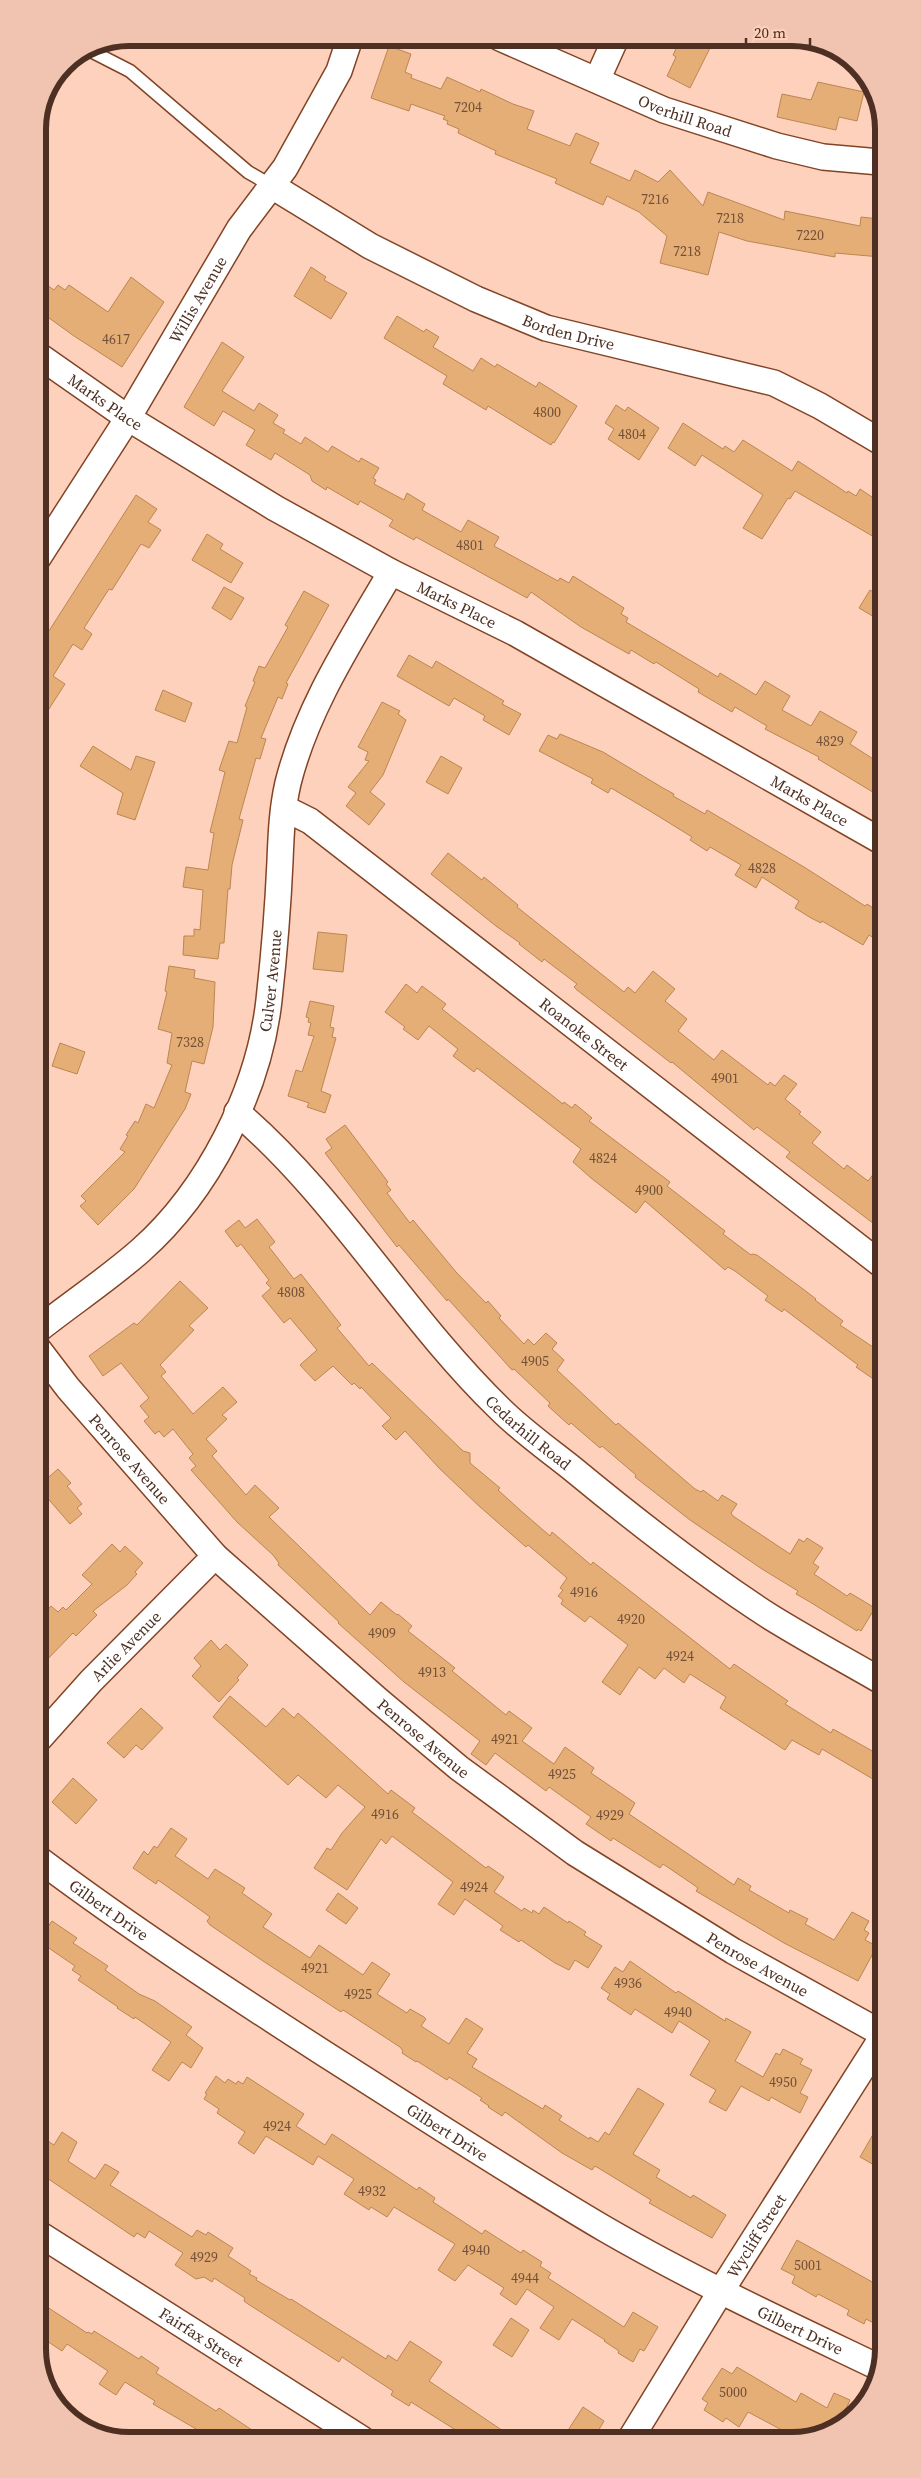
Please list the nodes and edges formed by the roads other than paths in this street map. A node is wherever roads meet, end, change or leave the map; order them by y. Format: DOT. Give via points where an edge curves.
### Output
graph roads {
  1 [pos="348,46"];
  2 [pos="518,46"];
  3 [pos="612,46"];
  4 [pos="96,54"];
  5 [pos="597,80"];
  6 [pos="875,162"];
  7 [pos="272,186"];
  8 [pos="46,361"];
  9 [pos="128,418"];
  10 [pos="875,438"];
  11 [pos="46,546"];
  12 [pos="391,572"];
  13 [pos="284,808"];
  14 [pos="875,838"];
  15 [pos="237,1112"];
  16 [pos="875,1260"];
  17 [pos="46,1323"];
  18 [pos="46,1359"];
  19 [pos="215,1556"];
  20 [pos="875,1678"];
  21 [pos="46,1731"];
  22 [pos="46,1865"];
  23 [pos="875,2031"];
  24 [pos="875,2048"];
  25 [pos="46,2239"];
  26 [pos="720,2291"];
  27 [pos="873,2365"];
  28 [pos="351,2432"];
  29 [pos="636,2432"];
  1 -- 7 [label="street, Willis Avenue" via="340,71"];
  2 -- 5 [label="street, Overhill Road"];
  3 -- 5 [label="street"];
  4 -- 7 [label="lane" via="130,71 248,172"];
  5 -- 6 [label="street, Overhill Road" via="664,110 777,146 823,157"];
  7 -- 9 [label="street, Willis Avenue" via="239,229"];
  7 -- 10 [label="street, Borden Drive" via="370,246 476,299 546,328 774,383"];
  8 -- 9 [label="street, Marks Place"];
  9 -- 11 [label="street, Willis Avenue"];
  9 -- 12 [label="street, Marks Place" via="275,508"];
  12 -- 13 [label="street, Culver Avenue" via="341,658 311,720 288,783"];
  12 -- 14 [label="street, Marks Place" via="515,633"];
  13 -- 15 [label="street, Culver Avenue" via="279,835 280,860 264,1035 254,1072"];
  13 -- 16 [label="street, Roanoke Street" via="310,821"];
  15 -- 17 [label="street, Culver Avenue" via="196,1190 168,1223 139,1251"];
  15 -- 20 [label="street, Cedarhill Road" via="319,1196 437,1342 501,1410 694,1566 771,1617"];
  18 -- 19 [label="street, Penrose Avenue"];
  19 -- 21 [label="street, Arlie Avenue"];
  19 -- 23 [label="street, Penrose Avenue" via="459,1768 575,1852 732,1951"];
  22 -- 26 [label="street, Gilbert Drive" via="249,2004 452,2136 606,2230"];
  24 -- 26 [label="street, Wycliff Street"];
  25 -- 28 [label="street, Fairfax Street"];
  26 -- 27 [label="street, Gilbert Drive"];
  26 -- 29 [label="street, Wycliff Street"];
}
